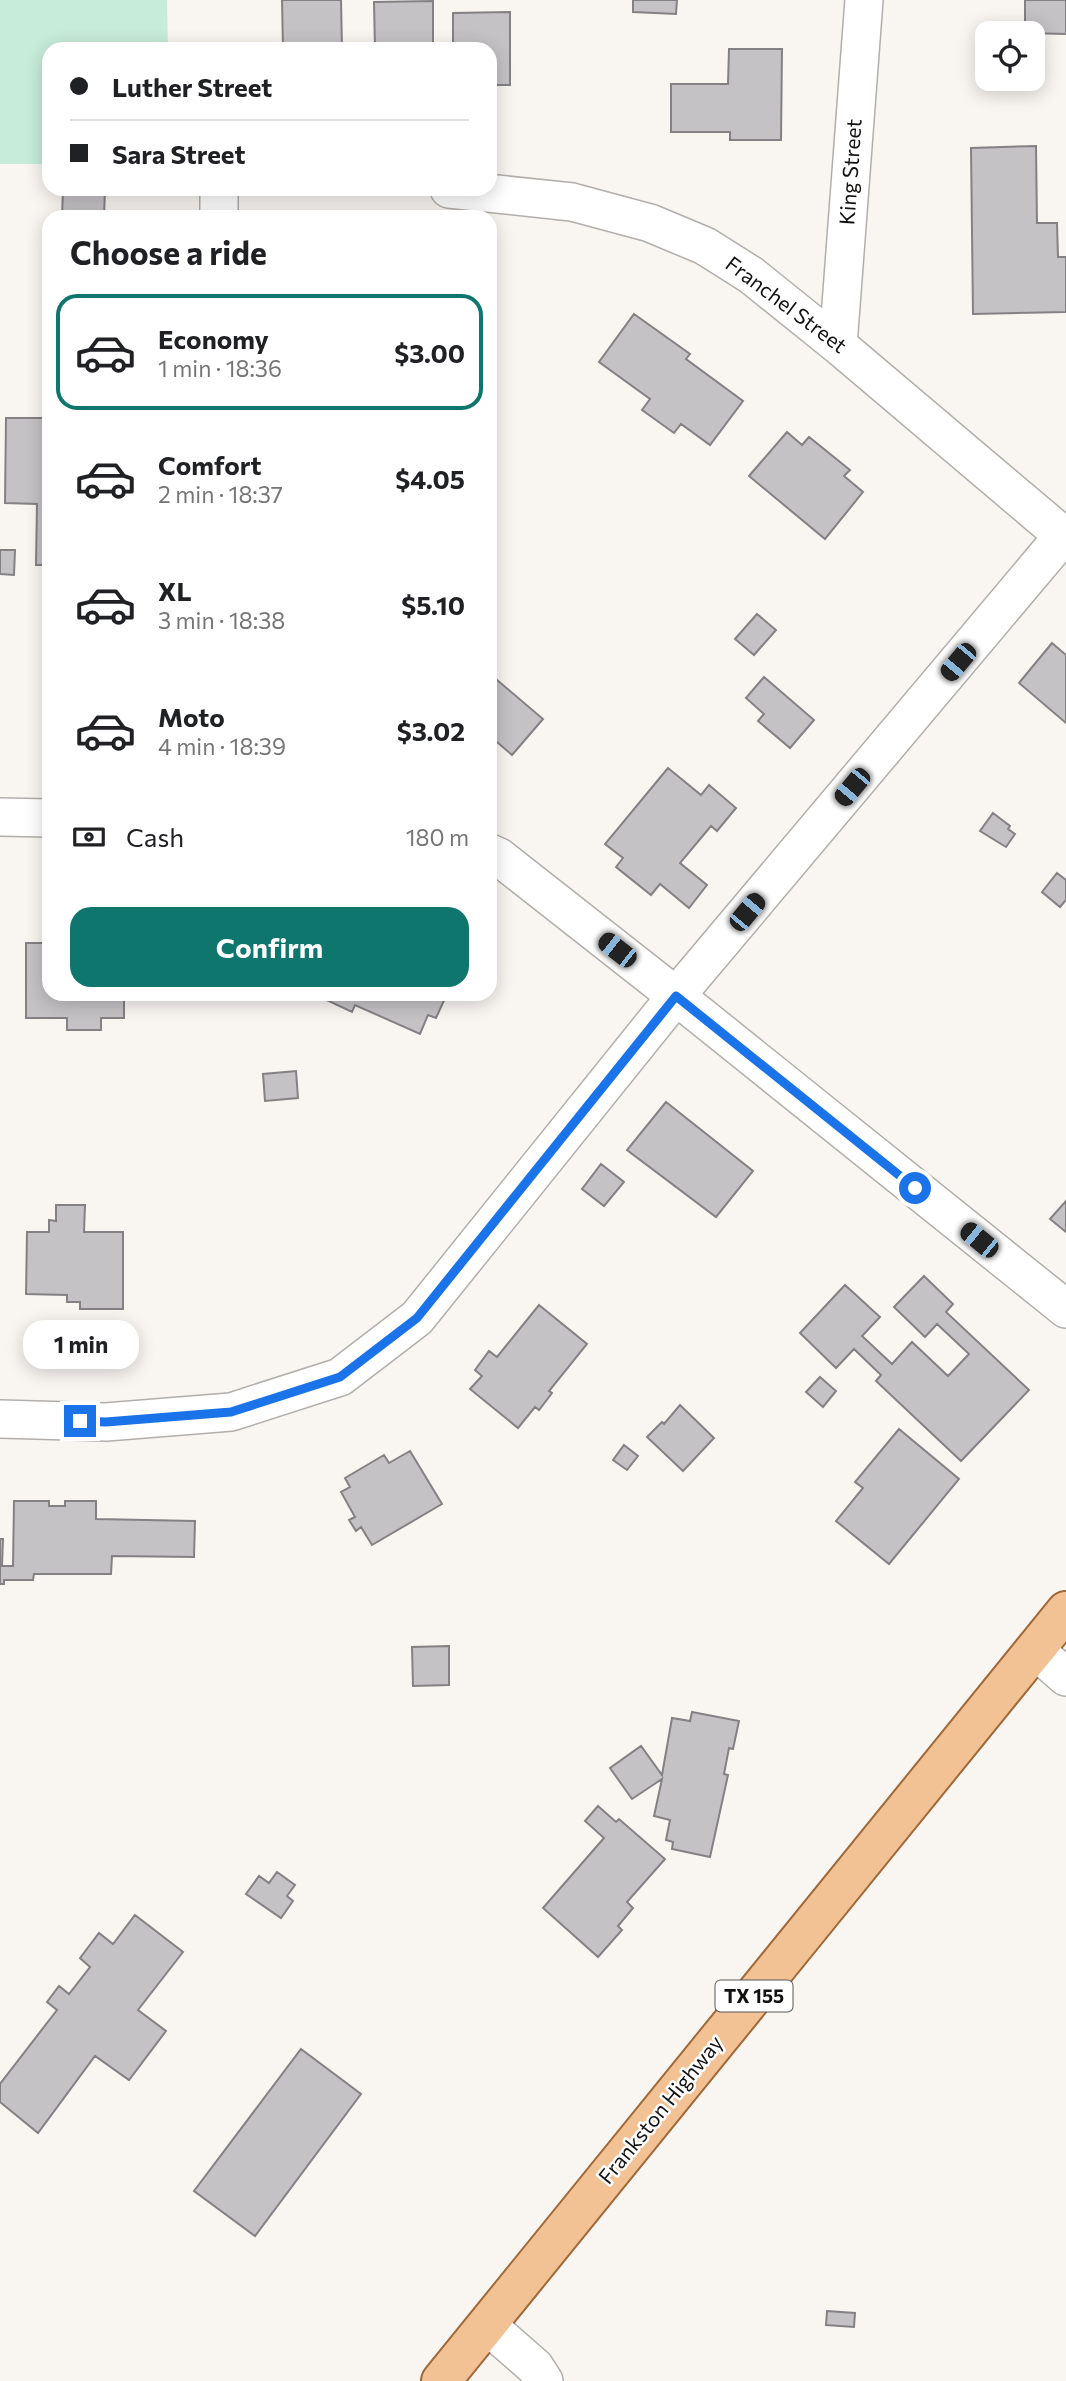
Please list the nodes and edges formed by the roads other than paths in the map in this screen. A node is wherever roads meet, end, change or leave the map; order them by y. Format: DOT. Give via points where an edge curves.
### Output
graph roads {
  1 [pos="864,0"];
  2 [pos="497,194"];
  3 [pos="838,345"];
  4 [pos="1065,537"];
  5 [pos="0,817"];
  6 [pos="42,818"];
  7 [pos="497,857"];
  8 [pos="676,996"];
  9 [pos="1066,1309"];
  10 [pos="0,1419"];
  11 [pos="1066,1611"];
  12 [pos="1034,1650"];
  13 [pos="1066,1676"];
  14 [pos="487,2325"];
  15 [pos="441,2381"];
  16 [pos="544,2381"];
  1 -- 3 [label="street, King Street"];
  2 -- 3 [label="street, Franchel Street" via="572,202 650,223 705,246 751,275"];
  3 -- 4 [label="street, Franchel Street"];
  4 -- 8 [label="street"];
  5 -- 6 [label="street"];
  7 -- 8 [label="street"];
  8 -- 9 [label="street"];
  8 -- 10 [label="street" via="417,1318 340,1377 231,1412 106,1422"];
  11 -- 12 [label="main road, Frankston Highway / TX 155"];
  12 -- 13 [label="street"];
  12 -- 14 [label="main road, Frankston Highway / TX 155"];
  14 -- 15 [label="main road, Frankston Highway / TX 155"];
  14 -- 16 [label="street" via="535,2367"];
}
